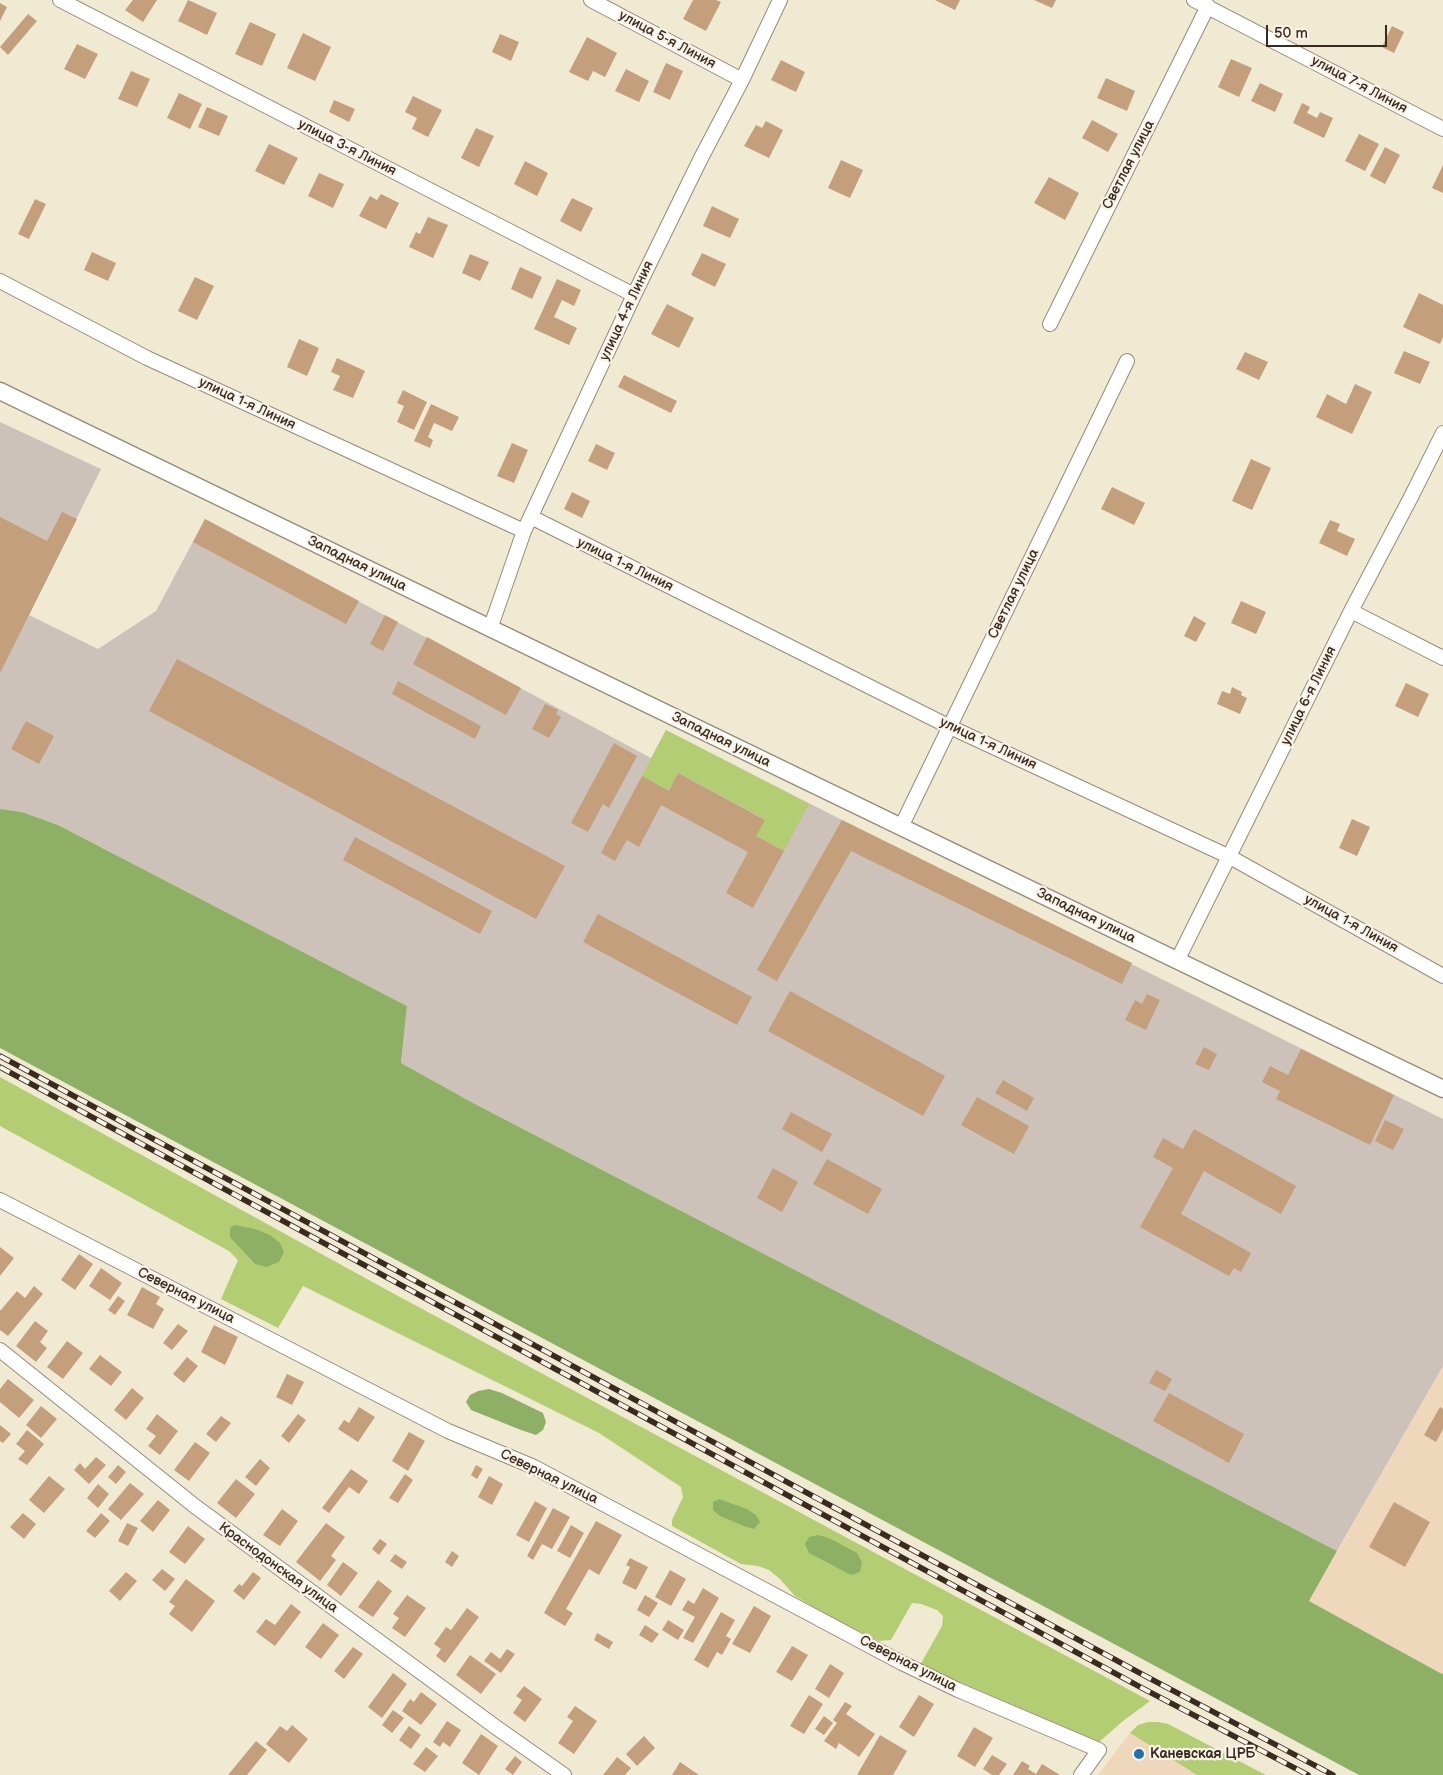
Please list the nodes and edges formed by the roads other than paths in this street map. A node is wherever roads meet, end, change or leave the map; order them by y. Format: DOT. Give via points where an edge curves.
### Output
graph roads {
  1 [pos="60,0"];
  2 [pos="591,0"];
  3 [pos="780,0"];
  4 [pos="1194,0"];
  5 [pos="1208,6"];
  6 [pos="742,80"];
  7 [pos="1443,129"];
  8 [pos="0,281"];
  9 [pos="634,295"];
  10 [pos="1050,324"];
  11 [pos="1127,362"];
  12 [pos="0,391"];
  13 [pos="1443,432"];
  14 [pos="531,518"];
  15 [pos="524,531"];
  16 [pos="1351,611"];
  17 [pos="490,629"];
  18 [pos="1443,658"];
  19 [pos="950,726"];
  20 [pos="902,827"];
  21 [pos="1230,857"];
  22 [pos="1177,961"];
  23 [pos="1443,976"];
  24 [pos="1443,1089"];
  25 [pos="0,1200"];
  26 [pos="1,1352"];
  27 [pos="564,1775"];
  28 [pos="1081,1775"];
  1 -- 9 [label="street, улица 3-я Линия"];
  2 -- 6 [label="street, улица 5-я Линия"];
  3 -- 6 [label="street, улица 4-я Линия"];
  4 -- 5 [label="street, улица 7-я Линия"];
  5 -- 7 [label="street, улица 7-я Линия"];
  5 -- 10 [label="street, Светлая улица"];
  6 -- 9 [label="street, улица 4-я Линия"];
  8 -- 15 [label="street, улица 1-я Линия" via="147,358"];
  9 -- 14 [label="street, улица 4-я Линия"];
  11 -- 19 [label="street, Светлая улица"];
  12 -- 17 [label="street, Западная улица"];
  13 -- 16 [label="street, улица 6-я Линия"];
  14 -- 15 [label="street, улица 4-я Линия"];
  14 -- 19 [label="street, улица 1-я Линия"];
  15 -- 17 [label="street, улица 4-я Линия"];
  16 -- 18 [label="street"];
  16 -- 21 [label="street, улица 6-я Линия"];
  17 -- 20 [label="street, Западная улица"];
  19 -- 20 [label="street, Светлая улица"];
  19 -- 21 [label="street, улица 1-я Линия"];
  20 -- 22 [label="street, Западная улица"];
  21 -- 22 [label="street, улица 6-я Линия"];
  21 -- 23 [label="street, улица 1-я Линия"];
  22 -- 24 [label="street, Западная улица"];
  25 -- 28 [label="street, Северная улица" via="448,1431 534,1467 910,1667 1099,1750"];
  26 -- 27 [label="street, Краснодонская улица" via="196,1507"];
}
